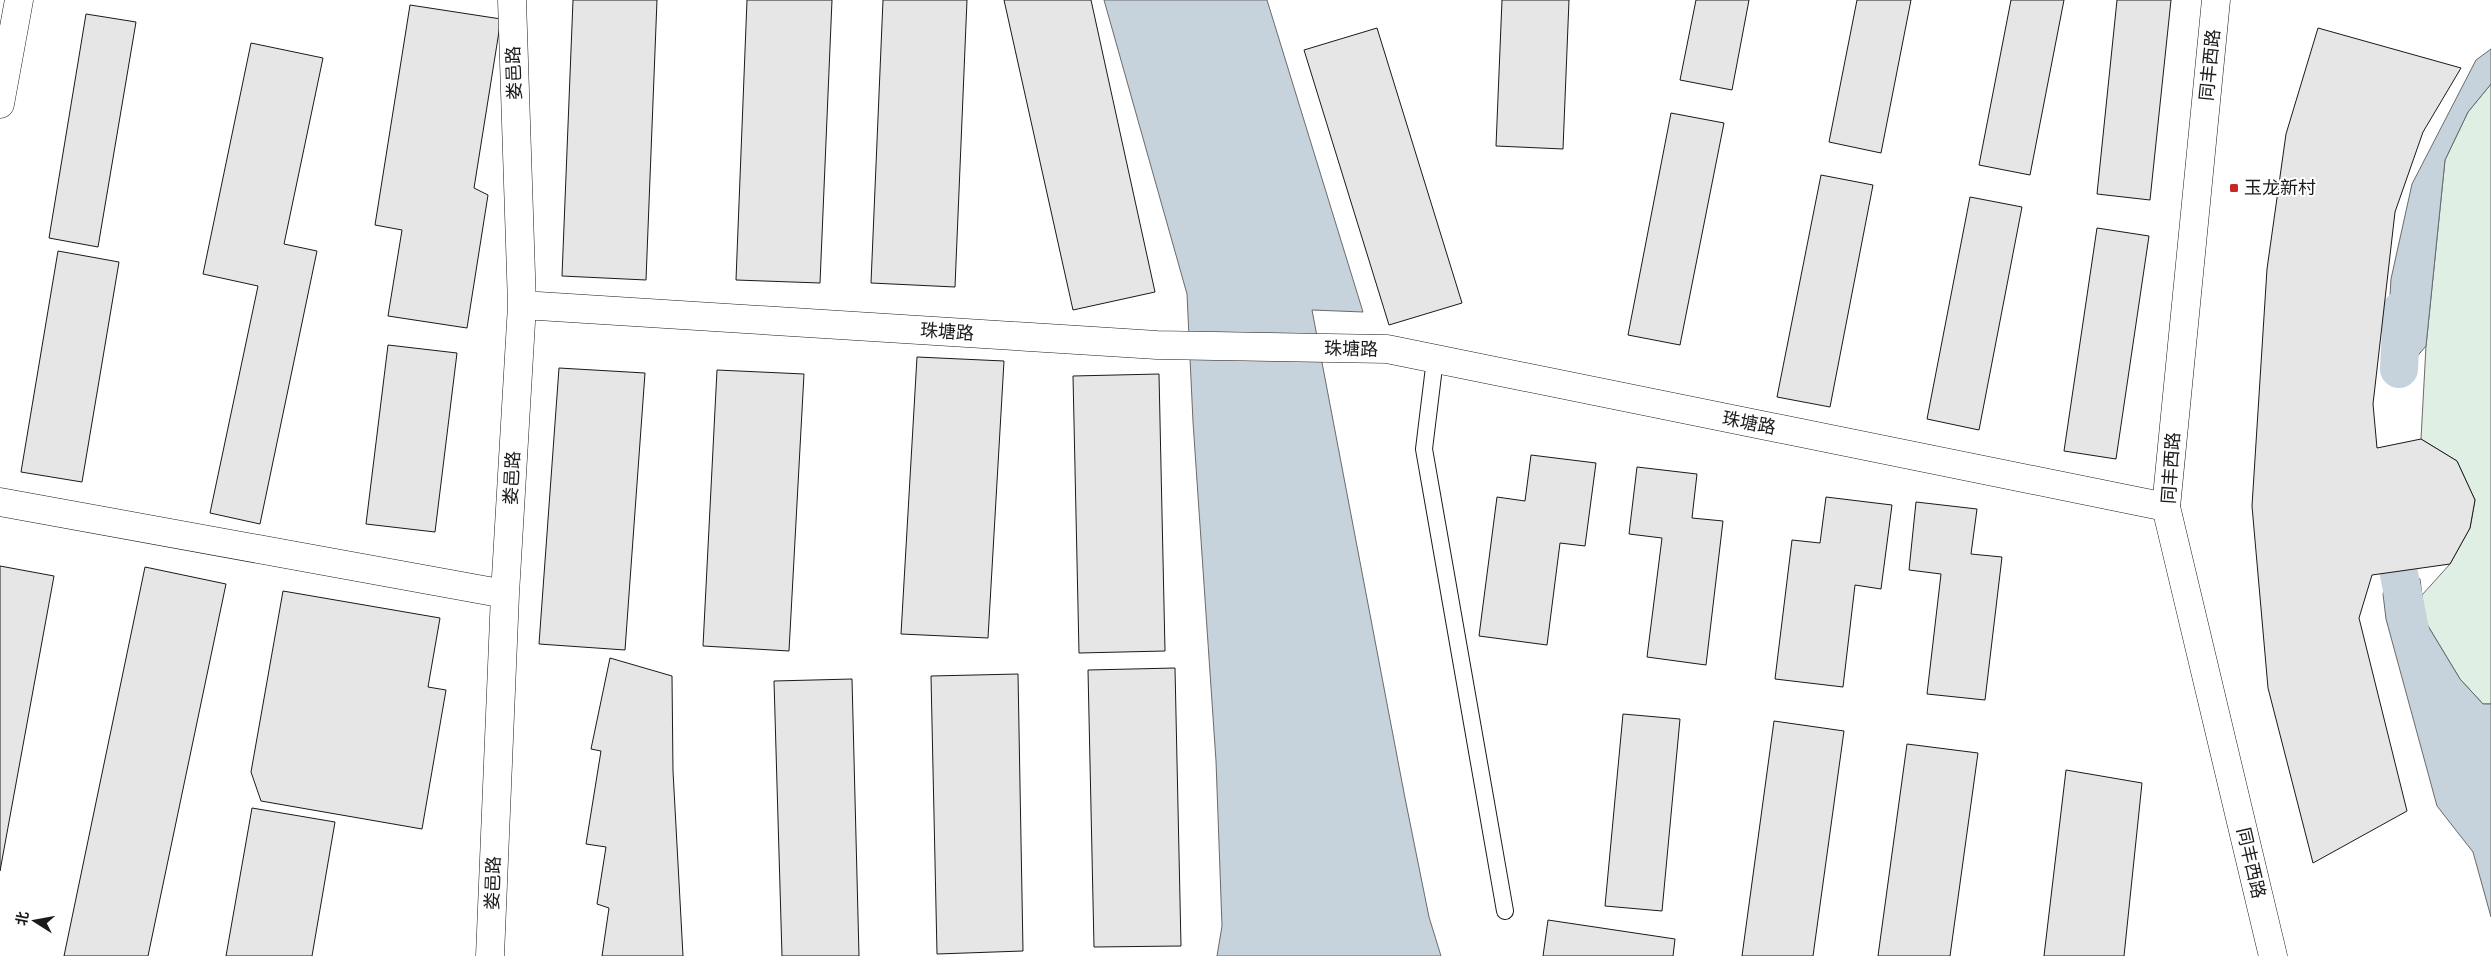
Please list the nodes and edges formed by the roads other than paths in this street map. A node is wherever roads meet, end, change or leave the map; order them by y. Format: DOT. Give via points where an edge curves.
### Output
graph roads {
  1 [pos="19,0"];
  2 [pos="512,0"];
  3 [pos="2216,0"];
  4 [pos="0,104"];
  5 [pos="522,305"];
  6 [pos="1435,359"];
  7 [pos="0,502"];
  8 [pos="2166,507"];
  9 [pos="505,594"];
  10 [pos="1505,911"];
  11 [pos="490,956"];
  12 [pos="2273,956"];
  1 -- 4 [label="street"];
  2 -- 5 [label="street, 娄邑路"];
  3 -- 8 [label="street, 同丰西路"];
  5 -- 6 [label="street, 珠塘路" via="1156,345 1388,349"];
  5 -- 9 [label="street, 娄邑路"];
  6 -- 8 [label="street, 珠塘路"];
  6 -- 10 [label="lane" via="1424,449"];
  7 -- 9 [label="street"];
  8 -- 12 [label="street, 同丰西路"];
  9 -- 11 [label="street, 娄邑路"];
}
